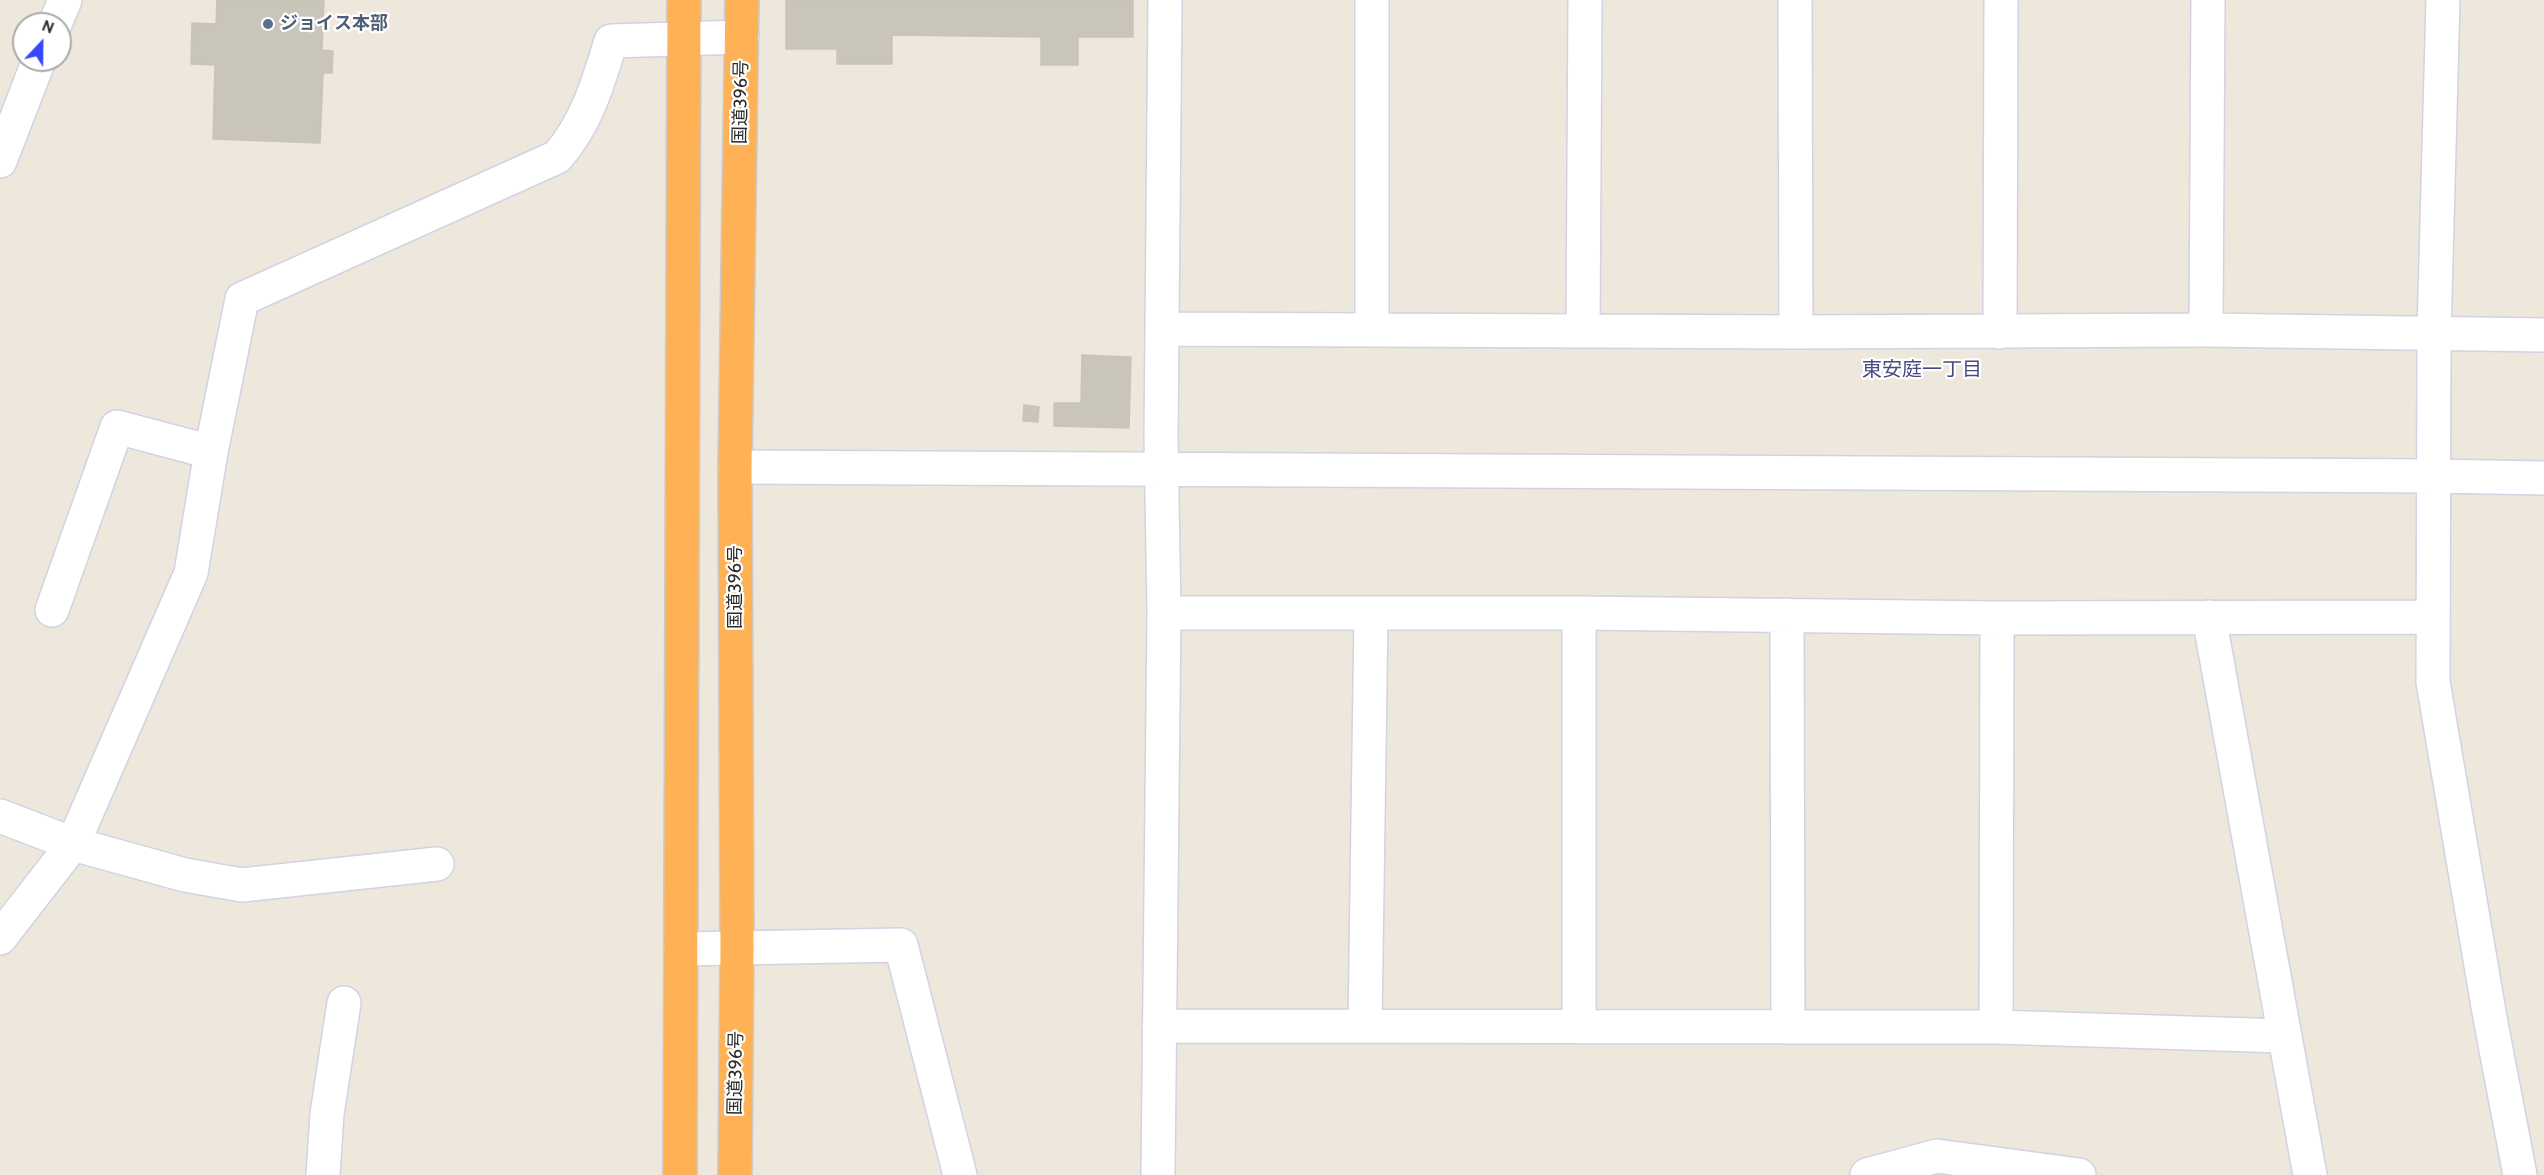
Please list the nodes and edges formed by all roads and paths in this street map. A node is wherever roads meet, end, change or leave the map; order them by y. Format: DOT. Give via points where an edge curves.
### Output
graph roads {
  1 [pos="684,0"];
  2 [pos="742,0"];
  3 [pos="1165,0"];
  4 [pos="1372,0"];
  5 [pos="1585,0"];
  6 [pos="1795,0"];
  7 [pos="2001,0"];
  8 [pos="2208,0"];
  9 [pos="2443,0"];
  10 [pos="742,37"];
  11 [pos="684,39"];
  12 [pos="34,72"];
  13 [pos="0,161"];
  14 [pos="1162,329"];
  15 [pos="1372,329"];
  16 [pos="2206,330"];
  17 [pos="1583,331"];
  18 [pos="1796,332"];
  19 [pos="2000,332"];
  20 [pos="2434,334"];
  21 [pos="2544,335"];
  22 [pos="211,452"];
  23 [pos="735,467"];
  24 [pos="1162,470"];
  25 [pos="2435,476"];
  26 [pos="2544,478"];
  27 [pos="52,610"];
  28 [pos="1164,613"];
  29 [pos="1579,613"];
  30 [pos="1371,614"];
  31 [pos="1787,615"];
  32 [pos="2209,617"];
  33 [pos="2433,617"];
  34 [pos="1997,618"];
  35 [pos="0,816"];
  36 [pos="73,844"];
  37 [pos="437,864"];
  38 [pos="0,938"];
  39 [pos="737,948"];
  40 [pos="681,949"];
  41 [pos="344,1003"];
  42 [pos="1159,1026"];
  43 [pos="1365,1026"];
  44 [pos="1788,1027"];
  45 [pos="1996,1027"];
  46 [pos="1579,1028"];
  47 [pos="2284,1036"];
  48 [pos="323,1175"];
  49 [pos="680,1175"];
  50 [pos="735,1175"];
  51 [pos="960,1175"];
  52 [pos="1158,1175"];
  53 [pos="1867,1175"];
  54 [pos="2079,1175"];
  55 [pos="2310,1175"];
  56 [pos="2520,1175"];
  1 -- 11 [label="highway"];
  2 -- 10 [label="highway, 国道396号"];
  3 -- 14 [label="street"];
  4 -- 15 [label="street"];
  5 -- 17 [label="street"];
  6 -- 18 [label="street"];
  7 -- 19 [label="street"];
  8 -- 16 [label="street"];
  9 -- 20 [label="street"];
  10 -- 11 [label="street"];
  10 -- 23 [label="highway, 国道396号"];
  11 -- 22 [label="street" via="611,41 575,137 557,157 242,299"];
  11 -- 40 [label="highway"];
  12 -- 13 [label="street"];
  14 -- 15 [label="street"];
  14 -- 24 [label="street"];
  15 -- 17 [label="street"];
  16 -- 19 [label="street"];
  16 -- 20 [label="street"];
  17 -- 18 [label="street"];
  18 -- 19 [label="street"];
  20 -- 21 [label="street"];
  20 -- 25 [label="street"];
  22 -- 27 [label="street" via="117,427"];
  22 -- 36 [label="street" via="191,573"];
  23 -- 24 [label="street"];
  23 -- 39 [label="highway, 国道396号"];
  24 -- 25 [label="street"];
  24 -- 28 [label="street"];
  25 -- 26 [label="street"];
  25 -- 33 [label="street"];
  28 -- 30 [label="street"];
  28 -- 42 [label="street"];
  29 -- 30 [label="street"];
  29 -- 31 [label="street"];
  29 -- 46 [label="street"];
  30 -- 43 [label="street"];
  31 -- 34 [label="street"];
  31 -- 44 [label="street"];
  32 -- 33 [label="street"];
  32 -- 34 [label="street"];
  32 -- 47 [label="street"];
  33 -- 56 [label="street" via="2433,682"];
  34 -- 45 [label="street"];
  35 -- 36 [label="street"];
  36 -- 37 [label="street" via="185,875 242,885"];
  36 -- 38 [label="street"];
  39 -- 40 [label="street"];
  39 -- 50 [label="highway, 国道396号"];
  39 -- 51 [label="street" via="901,945"];
  40 -- 49 [label="highway"];
  41 -- 48 [label="street" via="327,1114"];
  42 -- 43 [label="street"];
  42 -- 52 [label="street"];
  43 -- 46 [label="street"];
  44 -- 45 [label="street"];
  44 -- 46 [label="street"];
  45 -- 47 [label="street"];
  47 -- 55 [label="street"];
  53 -- 54 [label="street" via="1937,1156"];
}
